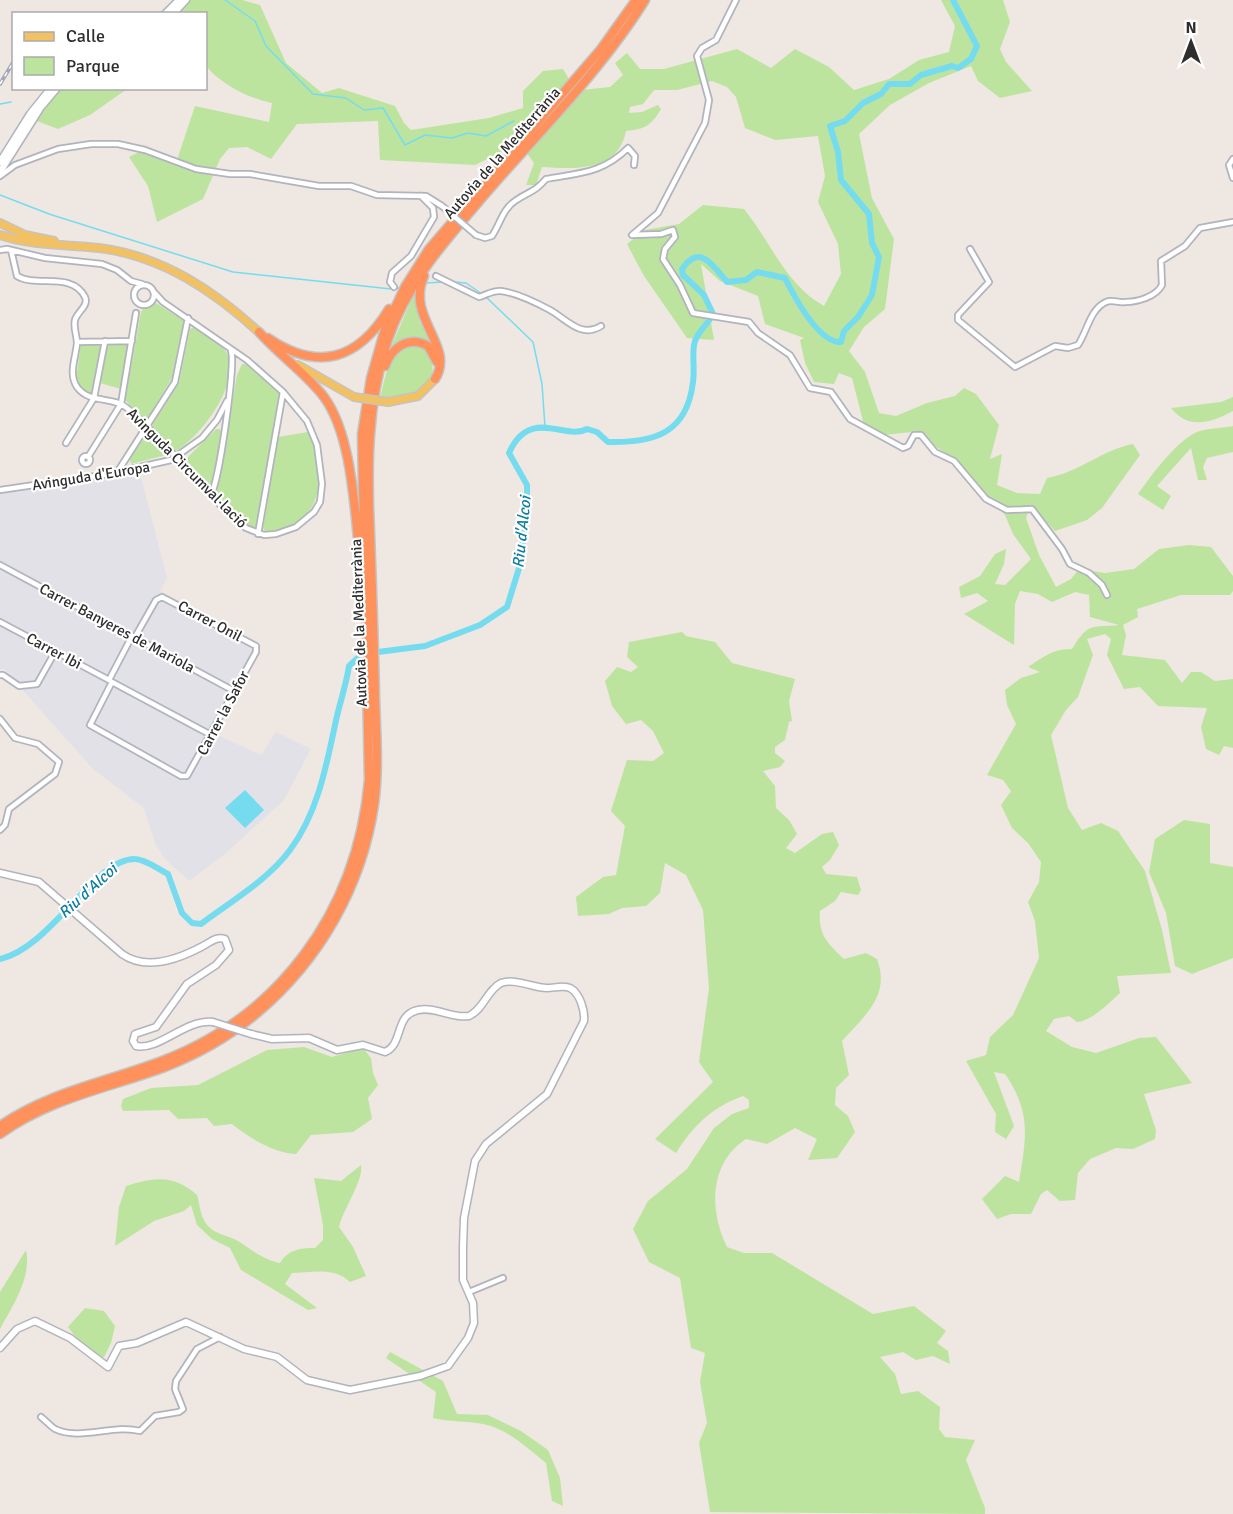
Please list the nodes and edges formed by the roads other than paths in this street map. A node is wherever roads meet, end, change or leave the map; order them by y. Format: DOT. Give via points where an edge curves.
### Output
graph roads {
  1 [pos="179,0"];
  2 [pos="186,0"];
  3 [pos="636,0"];
  4 [pos="645,0"];
  5 [pos="736,0"];
  6 [pos="167,12"];
  7 [pos="175,12"];
  8 [pos="587,70"];
  9 [pos="49,90"];
  10 [pos="55,90"];
  11 [pos="514,155"];
  12 [pos="1233,159"];
  13 [pos="0,162"];
  14 [pos="634,165"];
  15 [pos="0,174"];
  16 [pos="1233,178"];
  17 [pos="421,196"];
  18 [pos="1233,222"];
  19 [pos="0,223"];
  20 [pos="0,235"];
  21 [pos="440,247"];
  22 [pos="98,248"];
  23 [pos="970,249"];
  24 [pos="11,250"];
  25 [pos="0,251"];
  26 [pos="436,276"];
  27 [pos="131,281"];
  28 [pos="142,285"];
  29 [pos="394,287"];
  30 [pos="405,287"];
  31 [pos="153,291"];
  32 [pos="134,296"];
  33 [pos="163,302"];
  34 [pos="148,304"];
  35 [pos="136,313"];
  36 [pos="188,318"];
  37 [pos="601,326"];
  38 [pos="259,332"];
  39 [pos="105,341"];
  40 [pos="132,341"];
  41 [pos="77,342"];
  42 [pos="230,349"];
  43 [pos="435,379"];
  44 [pos="375,391"];
  45 [pos="283,392"];
  46 [pos="94,398"];
  47 [pos="227,401"];
  48 [pos="121,404"];
  49 [pos="146,426"];
  50 [pos="66,443"];
  51 [pos="87,457"];
  52 [pos="175,458"];
  53 [pos="118,472"];
  54 [pos="0,490"];
  55 [pos="211,494"];
  56 [pos="258,534"];
  57 [pos="0,565"];
  58 [pos="366,572"];
  59 [pos="1107,595"];
  60 [pos="0,622"];
  61 [pos="134,637"];
  62 [pos="256,646"];
  63 [pos="55,652"];
  64 [pos="0,675"];
  65 [pos="110,681"];
  66 [pos="234,690"];
  67 [pos="0,719"];
  68 [pos="211,735"];
  69 [pos="368,817"];
  70 [pos="0,830"];
  71 [pos="0,873"];
  72 [pos="86,1088"];
  73 [pos="0,1126"];
  74 [pos="0,1134"];
  75 [pos="503,1278"];
  76 [pos="469,1292"];
  77 [pos="220,1336"];
  78 [pos="0,1348"];
  79 [pos="41,1417"];
  1 -- 6 [label="street"];
  2 -- 7 [label="street"];
  3 -- 8 [label="highway, Autovia de la Mediterrània"];
  4 -- 8 [label="highway, Autovia de la Mediterrània"];
  5 -- 59 [label="street" via="716,40 697,56 709,100 705,123 658,213 632,234 661,234 669,229 675,232 664,249 664,264 680,285 691,311 752,324 758,333 790,355 811,389 831,392 853,422 903,448 915,434 921,435 935,452 954,461 986,500 1007,510 1034,510 1071,565 1089,573"];
  8 -- 11 [label="highway, Autovia de la Mediterrània"];
  9 -- 13 [label="street"];
  10 -- 15 [label="street"];
  11 -- 21 [label="highway, Autovia de la Mediterrània"];
  11 -- 30 [label="highway, Autovia de la Mediterrània" via="429,249"];
  12 -- 16 [label="street" via="1229,168"];
  14 -- 17 [label="street, bridge" via="635,156 628,148 622,156 591,172 546,179 534,192 516,201 504,213 492,236 485,238 433,199"];
  15 -- 17 [label="street" via="58,149 118,144 196,169 319,186 351,186 377,195"];
  17 -- 29 [label="street" via="433,208 434,217 411,256 392,273 390,282"];
  18 -- 23 [label="street" via="1200,228 1185,246 1163,258 1162,285 1153,295 1102,304 1078,345 1055,346 1015,367 958,320 958,315 989,282"];
  19 -- 22 [label="main road" via="25,235"];
  20 -- 22 [label="main road" via="35,243"];
  21 -- 43 [label="highway" via="419,293 421,311 439,352 440,368"];
  21 -- 44 [label="highway, Autovia de la Mediterrània" via="400,308"];
  22 -- 38 [label="main road" via="143,258 178,272"];
  24 -- 25 [label="street"];
  24 -- 27 [label="street" via="102,264"];
  24 -- 41 [label="street" via="15,273 21,278 64,282 82,293 86,304 75,319"];
  26 -- 37 [label="street" via="479,297 493,291 507,292 587,330"];
  27 -- 28 [label="street"];
  27 -- 32 [label="street"];
  28 -- 31 [label="street"];
  28 -- 32 [label="street"];
  30 -- 38 [label="highway" via="371,335 357,347 338,355 298,355"];
  30 -- 58 [label="highway, Autovia de la Mediterrània" via="385,329 368,391 362,458"];
  31 -- 33 [label="street, Avinguda Circumval·lació"];
  31 -- 34 [label="street"];
  32 -- 34 [label="street" via="138,303"];
  32 -- 35 [label="street"];
  33 -- 34 [label="street"];
  33 -- 36 [label="street, Avinguda Circumval·lació"];
  34 -- 35 [label="street"];
  35 -- 40 [label="street"];
  36 -- 42 [label="street, Avinguda Circumval·lació"];
  36 -- 49 [label="street" via="177,377"];
  38 -- 43 [label="main road, bridge" via="312,375 354,397 388,402 418,396"];
  38 -- 58 [label="highway" via="318,390 336,420"];
  39 -- 40 [label="street"];
  39 -- 41 [label="street"];
  39 -- 46 [label="street"];
  40 -- 48 [label="street"];
  41 -- 46 [label="street" via="75,384"];
  42 -- 45 [label="street, Avinguda Circumval·lació"];
  42 -- 47 [label="street" via="234,361"];
  43 -- 44 [label="highway" via="436,360 432,351 418,342 406,342 391,353"];
  44 -- 58 [label="highway, Autovia de la Mediterrània" via="368,469"];
  45 -- 56 [label="street"];
  45 -- 56 [label="street, Avinguda Circumval·lació" via="307,421 322,472 322,494 314,513 296,526 269,535"];
  46 -- 48 [label="street, Avinguda Circumval·lació"];
  46 -- 50 [label="street"];
  47 -- 52 [label="street, Avinguda d'Europa" via="202,438"];
  47 -- 55 [label="street"];
  48 -- 49 [label="street, Avinguda Circumval·lació"];
  48 -- 51 [label="street"];
  49 -- 52 [label="street, Avinguda Circumval·lació"];
  49 -- 53 [label="street"];
  52 -- 53 [label="street, Avinguda d'Europa"];
  52 -- 55 [label="street, Avinguda Circumval·lació"];
  53 -- 54 [label="street, Avinguda d'Europa"];
  55 -- 56 [label="street, Avinguda Circumval·lació" via="239,523"];
  57 -- 61 [label="street, Carrer Banyeres de Mariola"];
  58 -- 69 [label="highway, Autovia de la Mediterrània"];
  58 -- 69 [label="highway, Autovia de la Mediterrània" via="376,743"];
  60 -- 63 [label="street, Carrer Ibi"];
  61 -- 62 [label="street, Carrer Onil" via="156,600 165,597"];
  61 -- 65 [label="street"];
  61 -- 66 [label="street, Carrer Banyeres de Mariola"];
  62 -- 66 [label="street, Carrer la Safor"];
  63 -- 64 [label="street" via="37,684 22,687"];
  63 -- 65 [label="street, Carrer Ibi"];
  65 -- 68 [label="street, Carrer Ibi"];
  65 -- 68 [label="street, Carrer la Safor" via="91,728 184,777 189,775"];
  66 -- 68 [label="street, Carrer la Safor"];
  67 -- 70 [label="street" via="15,738 38,744 59,762 55,774 9,809"];
  69 -- 72 [label="highway, Autovia de la Mediterrània" via="364,851 345,901 317,948 280,993 245,1023 201,1050 166,1066"];
  71 -- 76 [label="street, bridge" via="34,879 125,956 144,963 161,962 217,938 227,940 229,950 220,962 187,984 159,1024 135,1034 136,1046 145,1046 192,1025 213,1022 272,1039 309,1038 337,1050 363,1045 385,1052 395,1043 400,1024 408,1014 426,1009 469,1016 502,983 571,988 584,1009 584,1021 549,1090 486,1144 475,1161 463,1235 463,1278"];
  72 -- 73 [label="highway, Autovia de la Mediterrània" via="39,1103"];
  72 -- 74 [label="highway, Autovia de la Mediterrània" via="32,1113"];
  75 -- 76 [label="street"];
  76 -- 77 [label="street" via="474,1323 450,1365 420,1376 358,1389 307,1380 277,1357 244,1349"];
  77 -- 78 [label="street" via="184,1323 119,1346 111,1365 106,1367 73,1340 33,1321 17,1329"];
  77 -- 79 [label="street" via="197,1349 176,1381 183,1409 155,1416 140,1431 129,1428 80,1433 54,1429"];
}
